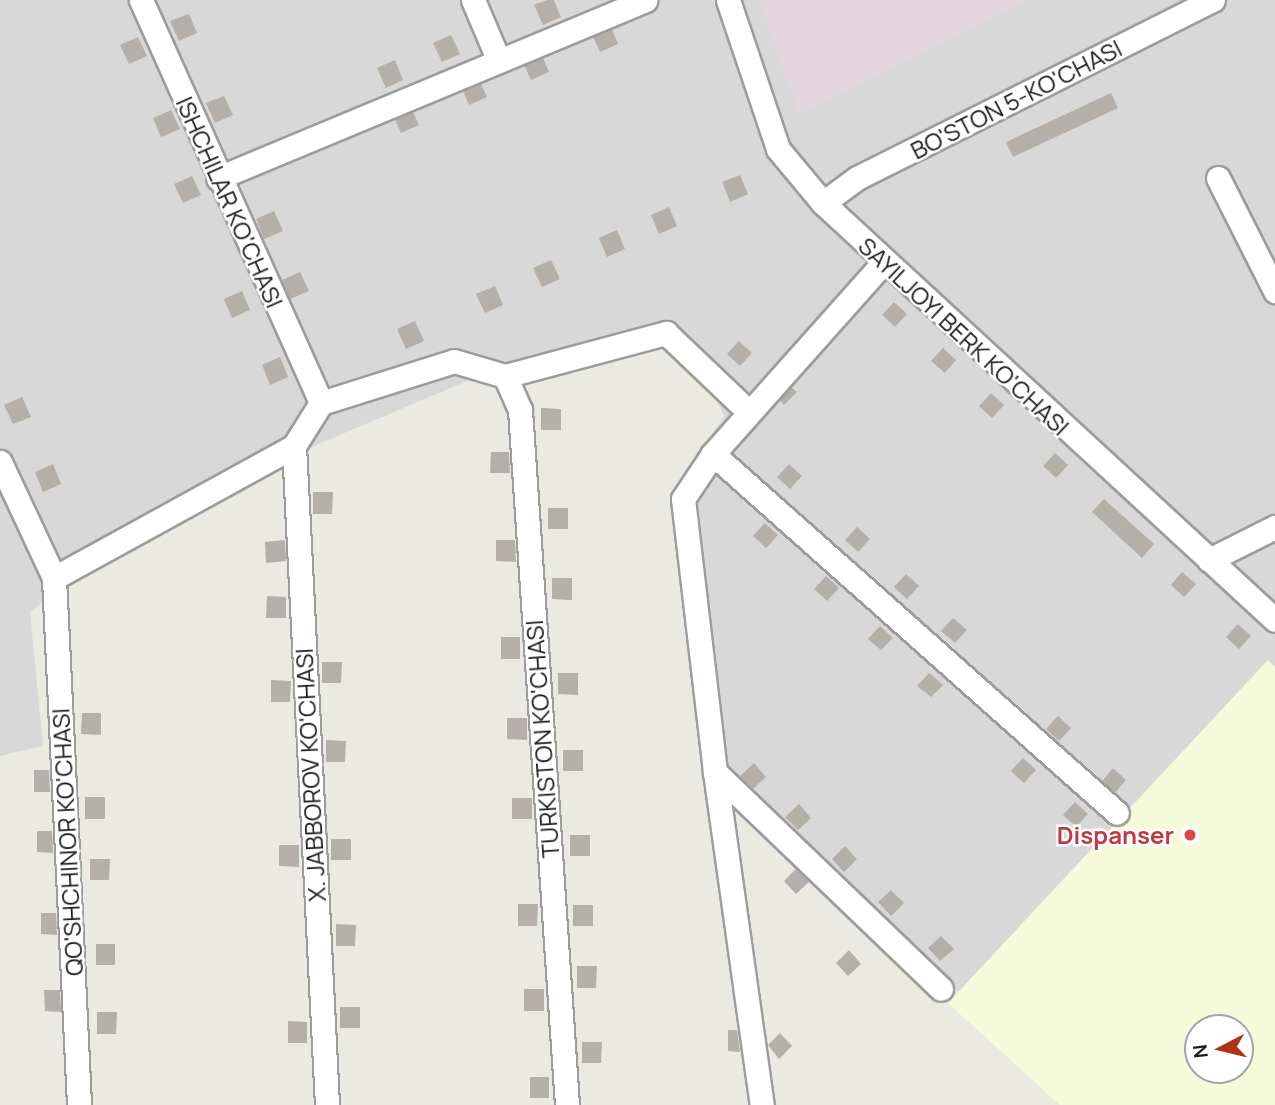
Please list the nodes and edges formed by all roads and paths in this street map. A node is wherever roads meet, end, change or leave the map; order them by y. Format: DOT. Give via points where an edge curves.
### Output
graph roads {
  1 [pos="141,0"];
  2 [pos="473,0"];
  3 [pos="645,0"];
  4 [pos="728,0"];
  5 [pos="1213,0"];
  6 [pos="499,61"];
  7 [pos="218,178"];
  8 [pos="1219,178"];
  9 [pos="823,203"];
  10 [pos="883,263"];
  11 [pos="1275,292"];
  12 [pos="505,376"];
  13 [pos="321,403"];
  14 [pos="749,412"];
  15 [pos="294,446"];
  16 [pos="713,454"];
  17 [pos="0,462"];
  18 [pos="1275,527"];
  19 [pos="1209,560"];
  20 [pos="54,578"];
  21 [pos="1275,620"];
  22 [pos="715,772"];
  23 [pos="1117,813"];
  24 [pos="941,989"];
  25 [pos="79,1105"];
  26 [pos="327,1105"];
  27 [pos="566,1105"];
  28 [pos="762,1105"];
  1 -- 7 [label="street, ISHCHILAR KO'CHASI"];
  2 -- 6 [label="street"];
  3 -- 6 [label="street"];
  4 -- 9 [label="street, SAYILJOYI BERK KO'CHASI" via="778,149"];
  5 -- 9 [label="street, BO'STON 5-KO'CHASI" via="857,178"];
  6 -- 7 [label="street"];
  7 -- 13 [label="street, ISHCHILAR KO'CHASI"];
  8 -- 11 [label="street"];
  9 -- 10 [label="street, SAYILJOYI BERK KO'CHASI"];
  10 -- 14 [label="street"];
  10 -- 19 [label="street, SAYILJOYI BERK KO'CHASI"];
  12 -- 13 [label="street" via="454,361"];
  12 -- 14 [label="street" via="666,332"];
  12 -- 27 [label="street, TURKISTON KO'CHASI" via="520,410"];
  13 -- 15 [label="street"];
  14 -- 16 [label="street"];
  15 -- 20 [label="street"];
  15 -- 26 [label="street, X. JABBOROV KO'CHASI"];
  16 -- 22 [label="street" via="683,499"];
  16 -- 23 [label="street"];
  17 -- 20 [label="street"];
  18 -- 19 [label="street"];
  19 -- 21 [label="street, SAYILJOYI BERK KO'CHASI"];
  20 -- 25 [label="street, QO'SHCHINOR KO'CHASI"];
  22 -- 24 [label="street"];
  22 -- 28 [label="street"];
}
